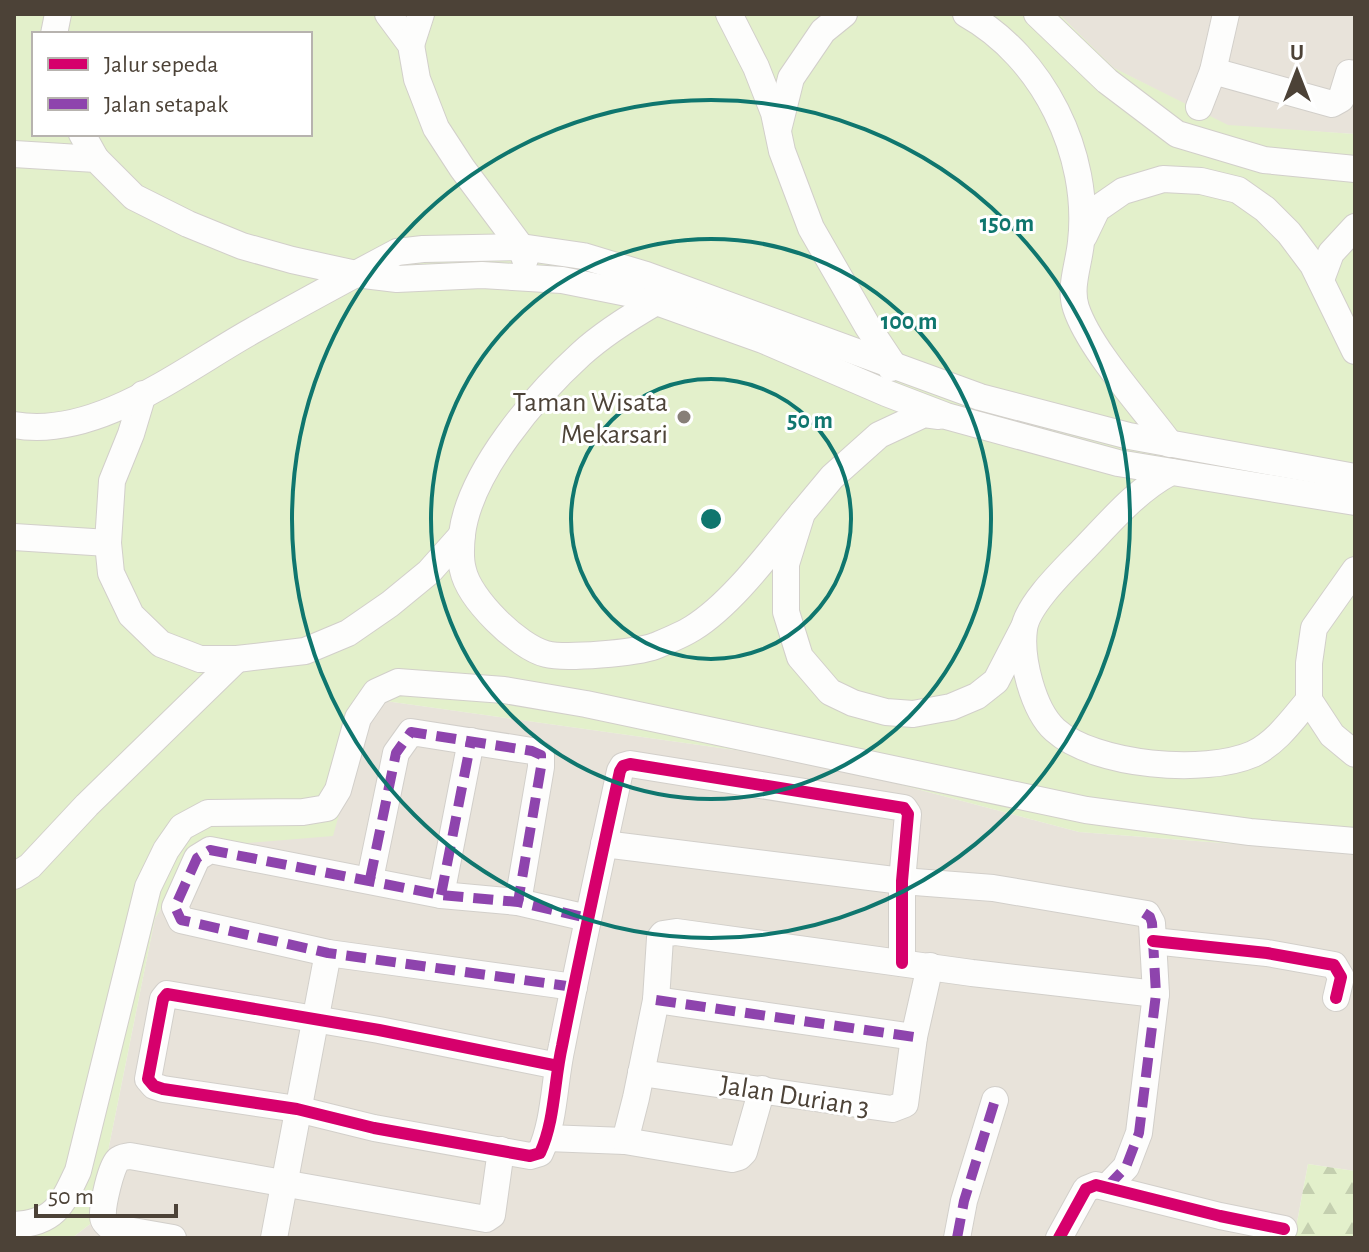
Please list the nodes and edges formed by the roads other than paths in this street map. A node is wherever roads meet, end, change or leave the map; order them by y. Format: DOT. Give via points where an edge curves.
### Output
graph roads {
  1 [pos="388,14"];
  2 [pos="421,14"];
  3 [pos="729,14"];
  4 [pos="844,14"];
  5 [pos="966,14"];
  6 [pos="1037,14"];
  7 [pos="1226,14"];
  8 [pos="411,45"];
  9 [pos="1213,71"];
  10 [pos="1349,73"];
  11 [pos="1199,107"];
  12 [pos="778,130"];
  13 [pos="83,136"];
  14 [pos="14,154"];
  15 [pos="96,159"];
  16 [pos="1355,169"];
  17 [pos="1355,227"];
  18 [pos="1081,243"];
  19 [pos="521,247"];
  20 [pos="356,274"];
  21 [pos="531,279"];
  22 [pos="1321,280"];
  23 [pos="656,302"];
  24 [pos="1355,351"];
  25 [pos="892,363"];
  26 [pos="886,393"];
  27 [pos="143,394"];
  28 [pos="946,416"];
  29 [pos="14,425"];
  30 [pos="1170,444"];
  31 [pos="1171,472"];
  32 [pos="1355,477"];
  33 [pos="1355,502"];
  34 [pos="802,513"];
  35 [pos="462,535"];
  36 [pos="14,537"];
  37 [pos="108,543"];
  38 [pos="1355,570"];
  39 [pos="1024,627"];
  40 [pos="237,659"];
  41 [pos="1309,700"];
  42 [pos="471,741"];
  43 [pos="1355,754"];
  44 [pos="1355,841"];
  45 [pos="604,844"];
  46 [pos="14,876"];
  47 [pos="370,879"];
  48 [pos="902,881"];
  49 [pos="441,895"];
  50 [pos="518,902"];
  51 [pos="587,918"];
  52 [pos="1153,941"];
  53 [pos="328,953"];
  54 [pos="902,963"];
  55 [pos="930,966"];
  56 [pos="574,987"];
  57 [pos="1156,994"];
  58 [pos="1336,998"];
  59 [pos="656,1000"];
  60 [pos="314,1021"];
  61 [pos="914,1037"];
  62 [pos="558,1066"];
  63 [pos="641,1073"];
  64 [pos="762,1089"];
  65 [pos="995,1100"];
  66 [pos="297,1109"];
  67 [pos="547,1138"];
  68 [pos="625,1141"];
  69 [pos="501,1150"];
  70 [pos="284,1183"];
  71 [pos="1107,1187"];
  72 [pos="14,1225"];
  73 [pos="1284,1229"];
  74 [pos="173,1238"];
  75 [pos="274,1238"];
  76 [pos="957,1238"];
  77 [pos="1059,1238"];
  1 -- 8 [label="street"];
  2 -- 8 [label="street"];
  3 -- 12 [label="street" via="756,67"];
  4 -- 12 [label="street" via="823,31 791,78"];
  5 -- 18 [label="street" via="989,27 1055,105 1073,155"];
  6 -- 16 [label="street" via="1107,81 1177,134 1264,160"];
  7 -- 9 [label="street"];
  8 -- 19 [label="street" via="417,79 436,128"];
  9 -- 10 [label="street" via="1332,104 1340,101"];
  9 -- 11 [label="street"];
  12 -- 25 [label="street" via="811,228"];
  13 -- 15 [label="street"];
  14 -- 15 [label="street"];
  15 -- 20 [label="street" via="134,197 188,224 242,246"];
  17 -- 22 [label="street" via="1331,253"];
  18 -- 22 [label="street" via="1097,209 1123,191 1163,179 1201,181 1238,190 1265,209"];
  18 -- 30 [label="street" via="1075,305 1085,330"];
  19 -- 20 [label="street" via="397,252"];
  19 -- 21 [label="street"];
  19 -- 25 [label="street" via="583,256 634,271"];
  20 -- 21 [label="street"];
  20 -- 27 [label="street"];
  21 -- 23 [label="street" via="562,280"];
  22 -- 24 [label="street"];
  23 -- 26 [label="street" via="763,340"];
  23 -- 35 [label="street" via="581,354 543,394 488,466 468,507"];
  25 -- 26 [label="street"];
  25 -- 30 [label="street" via="980,397"];
  26 -- 28 [label="street"];
  27 -- 29 [label="street" via="92,418 34,428"];
  27 -- 37 [label="street" via="112,481"];
  28 -- 31 [label="street" via="1118,463"];
  28 -- 34 [label="street" via="924,414 879,435"];
  30 -- 32 [label="street"];
  31 -- 33 [label="street"];
  31 -- 39 [label="street" via="1148,484 1055,579"];
  34 -- 35 [label="street" via="743,584 695,627 653,647 591,655 546,654 507,632 463,572"];
  34 -- 39 [label="street" via="786,564 786,612 800,657 830,692 886,712 913,714 951,707 996,681"];
  35 -- 40 [label="street" via="429,572 348,633 305,651"];
  36 -- 37 [label="street"];
  37 -- 40 [label="street" via="111,573 131,615 161,644 200,659"];
  38 -- 41 [label="street" via="1314,628"];
  39 -- 41 [label="street" via="1034,699 1053,729 1097,752 1152,764 1227,763 1273,743"];
  40 -- 46 [label="street"];
  41 -- 43 [label="street" via="1332,735"];
  42 -- 47 [label="street" via="407,734 396,753"];
  42 -- 49 [label="street"];
  42 -- 50 [label="street" via="541,755"];
  44 -- 72 [label="street" via="1086,810 586,704 504,690 398,682 376,692 358,718 338,790 327,808 208,813 182,827 148,887 78,1171 62,1204 37,1224"];
  45 -- 48 [label="street"];
  45 -- 48 [label="street" via="620,771 630,764 904,808 908,814"];
  45 -- 51 [label="street"];
  47 -- 49 [label="street"];
  47 -- 53 [label="street" via="210,850 197,858 175,907 181,920"];
  48 -- 52 [label="street" via="993,888 1144,913 1152,919"];
  48 -- 54 [label="street"];
  49 -- 50 [label="street"];
  50 -- 51 [label="street"];
  51 -- 56 [label="street"];
  52 -- 57 [label="street"];
  52 -- 58 [label="street" via="1334,965 1341,977"];
  53 -- 56 [label="street"];
  53 -- 60 [label="street"];
  54 -- 55 [label="street"];
  54 -- 59 [label="street" via="668,933 660,938"];
  55 -- 57 [label="street"];
  55 -- 61 [label="street, Jalan Durian 3"];
  56 -- 62 [label="street"];
  57 -- 71 [label="street" via="1139,1133 1126,1167"];
  59 -- 61 [label="street"];
  59 -- 63 [label="street"];
  60 -- 62 [label="street"];
  60 -- 66 [label="street"];
  60 -- 66 [label="street" via="175,994 163,999 148,1079 154,1086"];
  61 -- 64 [label="street, Jalan Durian 3" via="905,1104 899,1108"];
  62 -- 67 [label="street"];
  63 -- 64 [label="street, Jalan Durian 3"];
  63 -- 68 [label="street"];
  64 -- 68 [label="street" via="739,1157"];
  65 -- 76 [label="street"];
  66 -- 69 [label="street"];
  66 -- 70 [label="street"];
  67 -- 68 [label="street"];
  67 -- 69 [label="street" via="540,1153 530,1156"];
  69 -- 70 [label="street" via="492,1215 486,1219"];
  70 -- 74 [label="street" via="120,1158 109,1179 105,1222"];
  70 -- 75 [label="street"];
  71 -- 73 [label="street"];
  71 -- 77 [label="street" via="1086,1189"];
}
